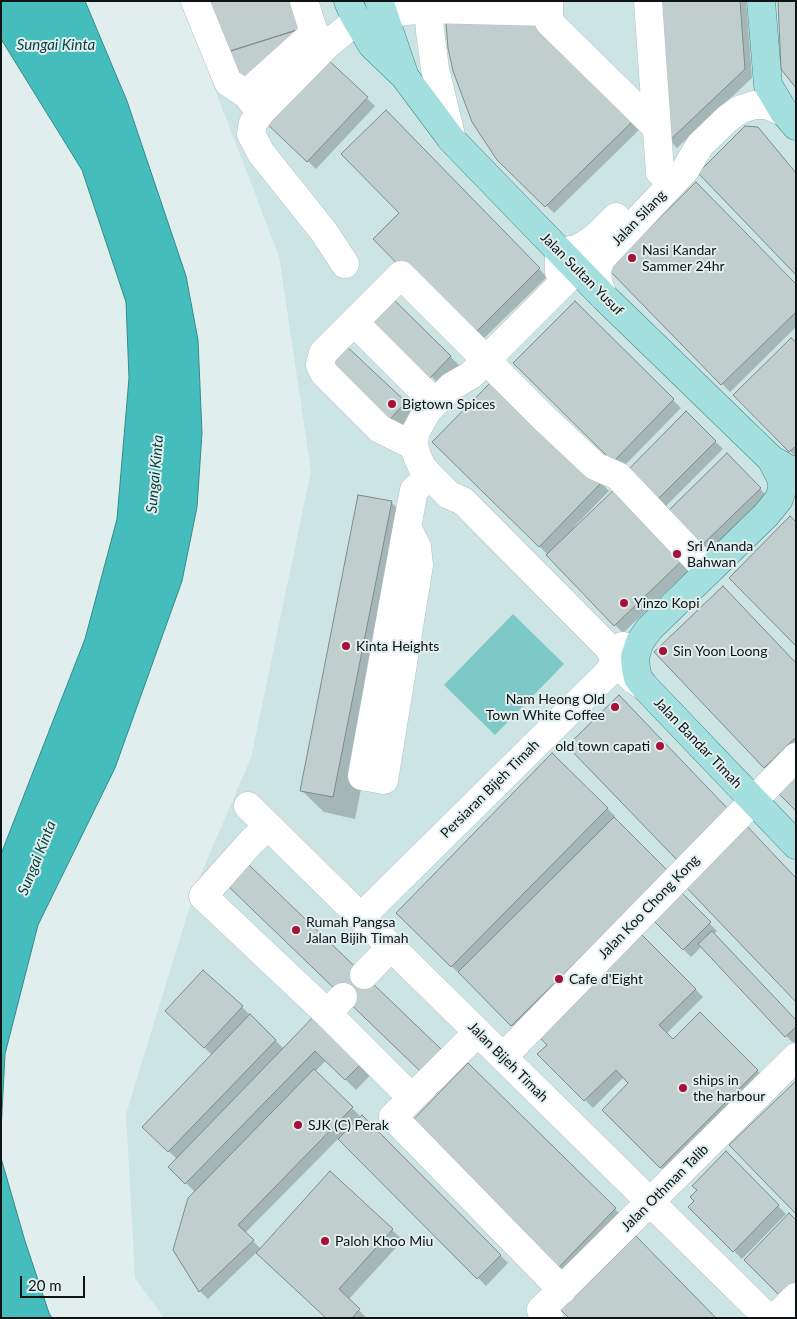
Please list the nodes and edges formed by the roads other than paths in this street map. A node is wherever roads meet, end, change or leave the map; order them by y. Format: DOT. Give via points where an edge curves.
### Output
graph roads {
  1 [pos="196,1"];
  2 [pos="304,1"];
  3 [pos="648,1"];
  4 [pos="760,1"];
  5 [pos="428,5"];
  6 [pos="548,6"];
  7 [pos="381,9"];
  8 [pos="353,11"];
  9 [pos="320,39"];
  10 [pos="406,77"];
  11 [pos="253,103"];
  12 [pos="790,119"];
  13 [pos="657,128"];
  14 [pos="452,140"];
  15 [pos="700,145"];
  16 [pos="660,172"];
  17 [pos="568,260"];
  18 [pos="345,264"];
  19 [pos="603,296"];
  20 [pos="354,322"];
  21 [pos="479,367"];
  22 [pos="435,403"];
  23 [pos="414,446"];
  24 [pos="771,459"];
  25 [pos="796,470"];
  26 [pos="430,476"];
  27 [pos="463,500"];
  28 [pos="796,506"];
  29 [pos="766,515"];
  30 [pos="408,528"];
  31 [pos="708,571"];
  32 [pos="649,629"];
  33 [pos="615,659"];
  34 [pos="644,687"];
  35 [pos="796,757"];
  36 [pos="753,801"];
  37 [pos="248,806"];
  38 [pos="268,826"];
  39 [pos="796,845"];
  40 [pos="361,917"];
  41 [pos="391,947"];
  42 [pos="364,975"];
  43 [pos="478,1032"];
  44 [pos="503,1057"];
  45 [pos="796,1057"];
  46 [pos="412,1098"];
  47 [pos="651,1202"];
  48 [pos="562,1290"];
  49 [pos="796,1297"];
  50 [pos="549,1318"];
  51 [pos="768,1318"];
  52 [pos="775,1318"];
  1 -- 11 [label="street" via="228,82"];
  2 -- 9 [label="street"];
  3 -- 13 [label="street"];
  4 -- 12 [label="main road" via="768,86"];
  5 -- 6 [label="street"];
  5 -- 7 [label="street" via="405,11"];
  5 -- 14 [label="street" via="435,70"];
  6 -- 13 [label="street" via="549,22"];
  7 -- 10 [label="main road, Jalan Sultan Yusuf"];
  8 -- 9 [label="street"];
  8 -- 10 [label="main road, Jalan Sultan Yusuf" via="372,45"];
  9 -- 11 [label="street"];
  10 -- 14 [label="main road, Jalan Sultan Yusuf"];
  11 -- 18 [label="street" via="250,134"];
  12 -- 15 [label="street, Jalan Silang" via="767,105 754,105 739,110"];
  13 -- 16 [label="street"];
  14 -- 17 [label="main road, Jalan Sultan Yusuf"];
  15 -- 16 [label="street, Jalan Silang" via="675,157"];
  15 -- 19 [label="street, Jalan Silang" via="685,170 601,259 596,269"];
  16 -- 17 [label="street, Jalan Silang" via="595,238 577,249"];
  17 -- 19 [label="main road, Jalan Sultan Yusuf"];
  17 -- 21 [label="street, Jalan Silang" via="553,293"];
  19 -- 24 [label="main road, Jalan Sultan Yusuf"];
  20 -- 21 [label="street" via="400,275"];
  20 -- 22 [label="street"];
  20 -- 23 [label="street" via="324,354 320,365 324,373 380,429"];
  21 -- 22 [label="street, Jalan Silang"];
  21 -- 27 [label="street, Jalan Silang" via="460,396 432,428 430,437 435,458"];
  21 -- 31 [label="street" via="544,418 596,466 618,476"];
  22 -- 23 [label="street, Jalan Silang" via="420,422"];
  23 -- 26 [label="street" via="416,456"];
  24 -- 25 [label="main road, Jalan Sultan Yusuf"];
  24 -- 29 [label="main road, Jalan Sultan Yusuf" via="782,480 782,490"];
  26 -- 27 [label="street" via="449,495"];
  26 -- 30 [label="street" via="414,490"];
  27 -- 33 [label="street" via="608,647"];
  28 -- 29 [label="main road"];
  29 -- 31 [label="main road"];
  30 -- 30 [label="street" via="362,776 384,780 419,565 417,547"];
  31 -- 32 [label="main road"];
  32 -- 33 [label="street, Persiaran Bijeh Timah" via="631,639 618,651"];
  32 -- 34 [label="main road, Jalan Bandar Timah" via="635,657 638,678"];
  33 -- 34 [label="street"];
  33 -- 40 [label="street, Persiaran Bijeh Timah" via="610,671"];
  34 -- 36 [label="main road, Jalan Bandar Timah"];
  35 -- 36 [label="street, Jalan Koo Chong Kong"];
  36 -- 39 [label="main road, Jalan Bandar Timah"];
  36 -- 44 [label="street, Jalan Koo Chong Kong"];
  37 -- 38 [label="street, Jalan Bijeh Timah"];
  38 -- 40 [label="street, Jalan Bijeh Timah"];
  38 -- 46 [label="street" via="203,896 335,1005"];
  40 -- 41 [label="street, Jalan Bijeh Timah"];
  41 -- 42 [label="street"];
  41 -- 43 [label="street, Jalan Bijeh Timah"];
  43 -- 44 [label="street, Jalan Bijeh Timah"];
  43 -- 46 [label="street"];
  44 -- 47 [label="street, Jalan Bijeh Timah"];
  45 -- 47 [label="street, Jalan Othman Talib"];
  46 -- 48 [label="street" via="393,1118"];
  47 -- 48 [label="street, Jalan Othman Talib"];
  47 -- 51 [label="street, Jalan Bijeh Timah"];
  48 -- 50 [label="street, Jalan Othman Talib" via="541,1310"];
  49 -- 52 [label="street"];
}
